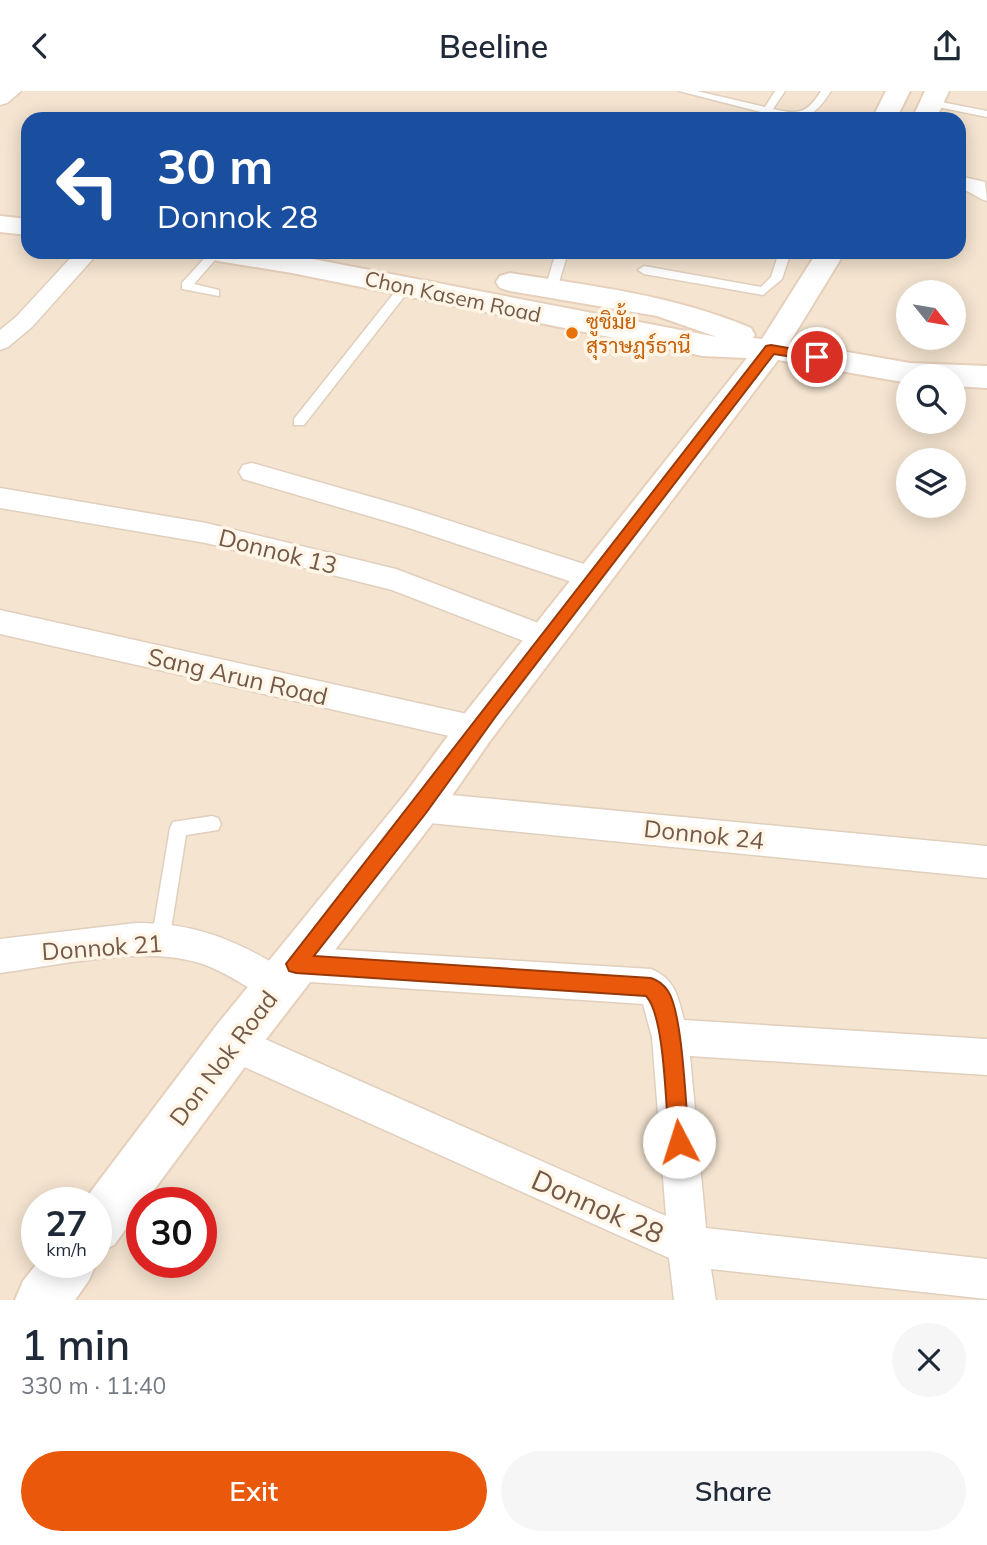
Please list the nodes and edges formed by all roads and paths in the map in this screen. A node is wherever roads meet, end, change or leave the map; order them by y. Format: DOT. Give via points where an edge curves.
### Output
graph roads {
  1 [pos="12,91"];
  2 [pos="684,91"];
  3 [pos="780,91"];
  4 [pos="826,91"];
  5 [pos="898,91"];
  6 [pos="0,99"];
  7 [pos="930,104"];
  8 [pos="754,112"];
  9 [pos="766,112"];
  10 [pos="806,112"];
  11 [pos="888,112"];
  12 [pos="987,114"];
  13 [pos="966,184"];
  14 [pos="987,195"];
  15 [pos="0,203"];
  16 [pos="21,204"];
  17 [pos="0,224"];
  18 [pos="21,226"];
  19 [pos="81,259"];
  20 [pos="211,259"];
  21 [pos="256,259"];
  22 [pos="385,259"];
  23 [pos="560,259"];
  24 [pos="783,259"];
  25 [pos="827,259"];
  26 [pos="644,270"];
  27 [pos="406,286"];
  28 [pos="551,289"];
  29 [pos="215,293"];
  30 [pos="0,342"];
  31 [pos="771,349"];
  32 [pos="987,377"];
  33 [pos="299,422"];
  34 [pos="252,471"];
  35 [pos="0,498"];
  36 [pos="593,578"];
  37 [pos="0,622"];
  38 [pos="547,638"];
  39 [pos="476,729"];
  40 [pos="420,807"];
  41 [pos="212,824"];
  42 [pos="987,862"];
  43 [pos="160,942"];
  44 [pos="0,956"];
  45 [pos="287,975"];
  46 [pos="670,1037"];
  47 [pos="233,1043"];
  48 [pos="987,1057"];
  49 [pos="112,1206"];
  50 [pos="688,1246"];
  51 [pos="59,1278"];
  52 [pos="987,1279"];
  53 [pos="42,1300"];
  54 [pos="695,1300"];
  1 -- 6 [label="street"];
  2 -- 8 [label="lane"];
  3 -- 9 [label="lane"];
  4 -- 10 [label="lane" via="816,107"];
  5 -- 11 [label="main road"];
  7 -- 12 [label="lane"];
  13 -- 14 [label="street"];
  15 -- 16 [label="main road"];
  17 -- 18 [label="main road"];
  19 -- 30 [label="street"];
  20 -- 29 [label="lane" via="186,286"];
  21 -- 27 [label="main road, Chon Kasem Road"];
  22 -- 28 [label="main road, Chon Kasem Road"];
  23 -- 28 [label="lane"];
  24 -- 26 [label="lane" via="776,279 763,291"];
  25 -- 31 [label="main road, Don Nok Road"];
  27 -- 31 [label="main road, Chon Kasem Road" via="703,346"];
  27 -- 33 [label="lane"];
  28 -- 31 [label="main road, Chon Kasem Road" via="713,322"];
  31 -- 32 [label="main road, Chon Kasem Road" via="910,373"];
  31 -- 36 [label="main road, Don Nok Road"];
  34 -- 36 [label="street"];
  35 -- 38 [label="street, Donnok 13" via="206,533 383,577"];
  36 -- 38 [label="main road, Don Nok Road"];
  37 -- 39 [label="street, Sang Arun Road"];
  38 -- 39 [label="main road, Don Nok Road"];
  39 -- 40 [label="main road, Don Nok Road"];
  40 -- 42 [label="street, Donnok 24"];
  40 -- 45 [label="main road, Don Nok Road"];
  41 -- 43 [label="lane" via="179,828"];
  43 -- 44 [label="street, Donnok 21"];
  43 -- 45 [label="street, Donnok 21" via="183,942"];
  45 -- 46 [label="street" via="635,984 651,987 661,997"];
  45 -- 47 [label="main road, Don Nok Road"];
  46 -- 48 [label="street"];
  46 -- 50 [label="street"];
  47 -- 49 [label="main road, Don Nok Road"];
  47 -- 50 [label="street, Donnok 28"];
  50 -- 52 [label="street, Donnok 28"];
  50 -- 54 [label="street"];
  51 -- 53 [label="main road"];
}
